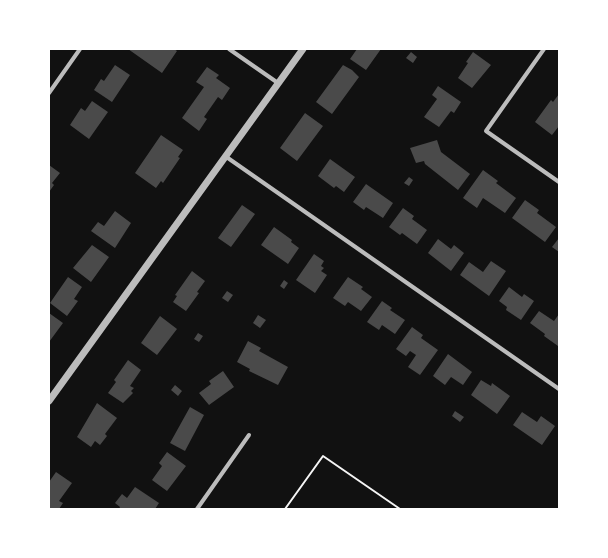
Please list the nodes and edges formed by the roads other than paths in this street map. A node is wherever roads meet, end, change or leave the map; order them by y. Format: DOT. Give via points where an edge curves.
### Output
graph roads {
  1 [pos="80,49"];
  2 [pos="229,49"];
  3 [pos="303,49"];
  4 [pos="544,49"];
  5 [pos="278,83"];
  6 [pos="49,92"];
  7 [pos="225,156"];
  8 [pos="559,182"];
  9 [pos="559,389"];
  10 [pos="49,401"];
  11 [pos="249,435"];
  12 [pos="197,509"];
  1 -- 6 [label="street"];
  2 -- 5 [label="street"];
  3 -- 5 [label="street"];
  4 -- 8 [label="street" via="486,131"];
  5 -- 7 [label="street"];
  7 -- 9 [label="street"];
  7 -- 10 [label="street"];
  11 -- 12 [label="street"];
}
